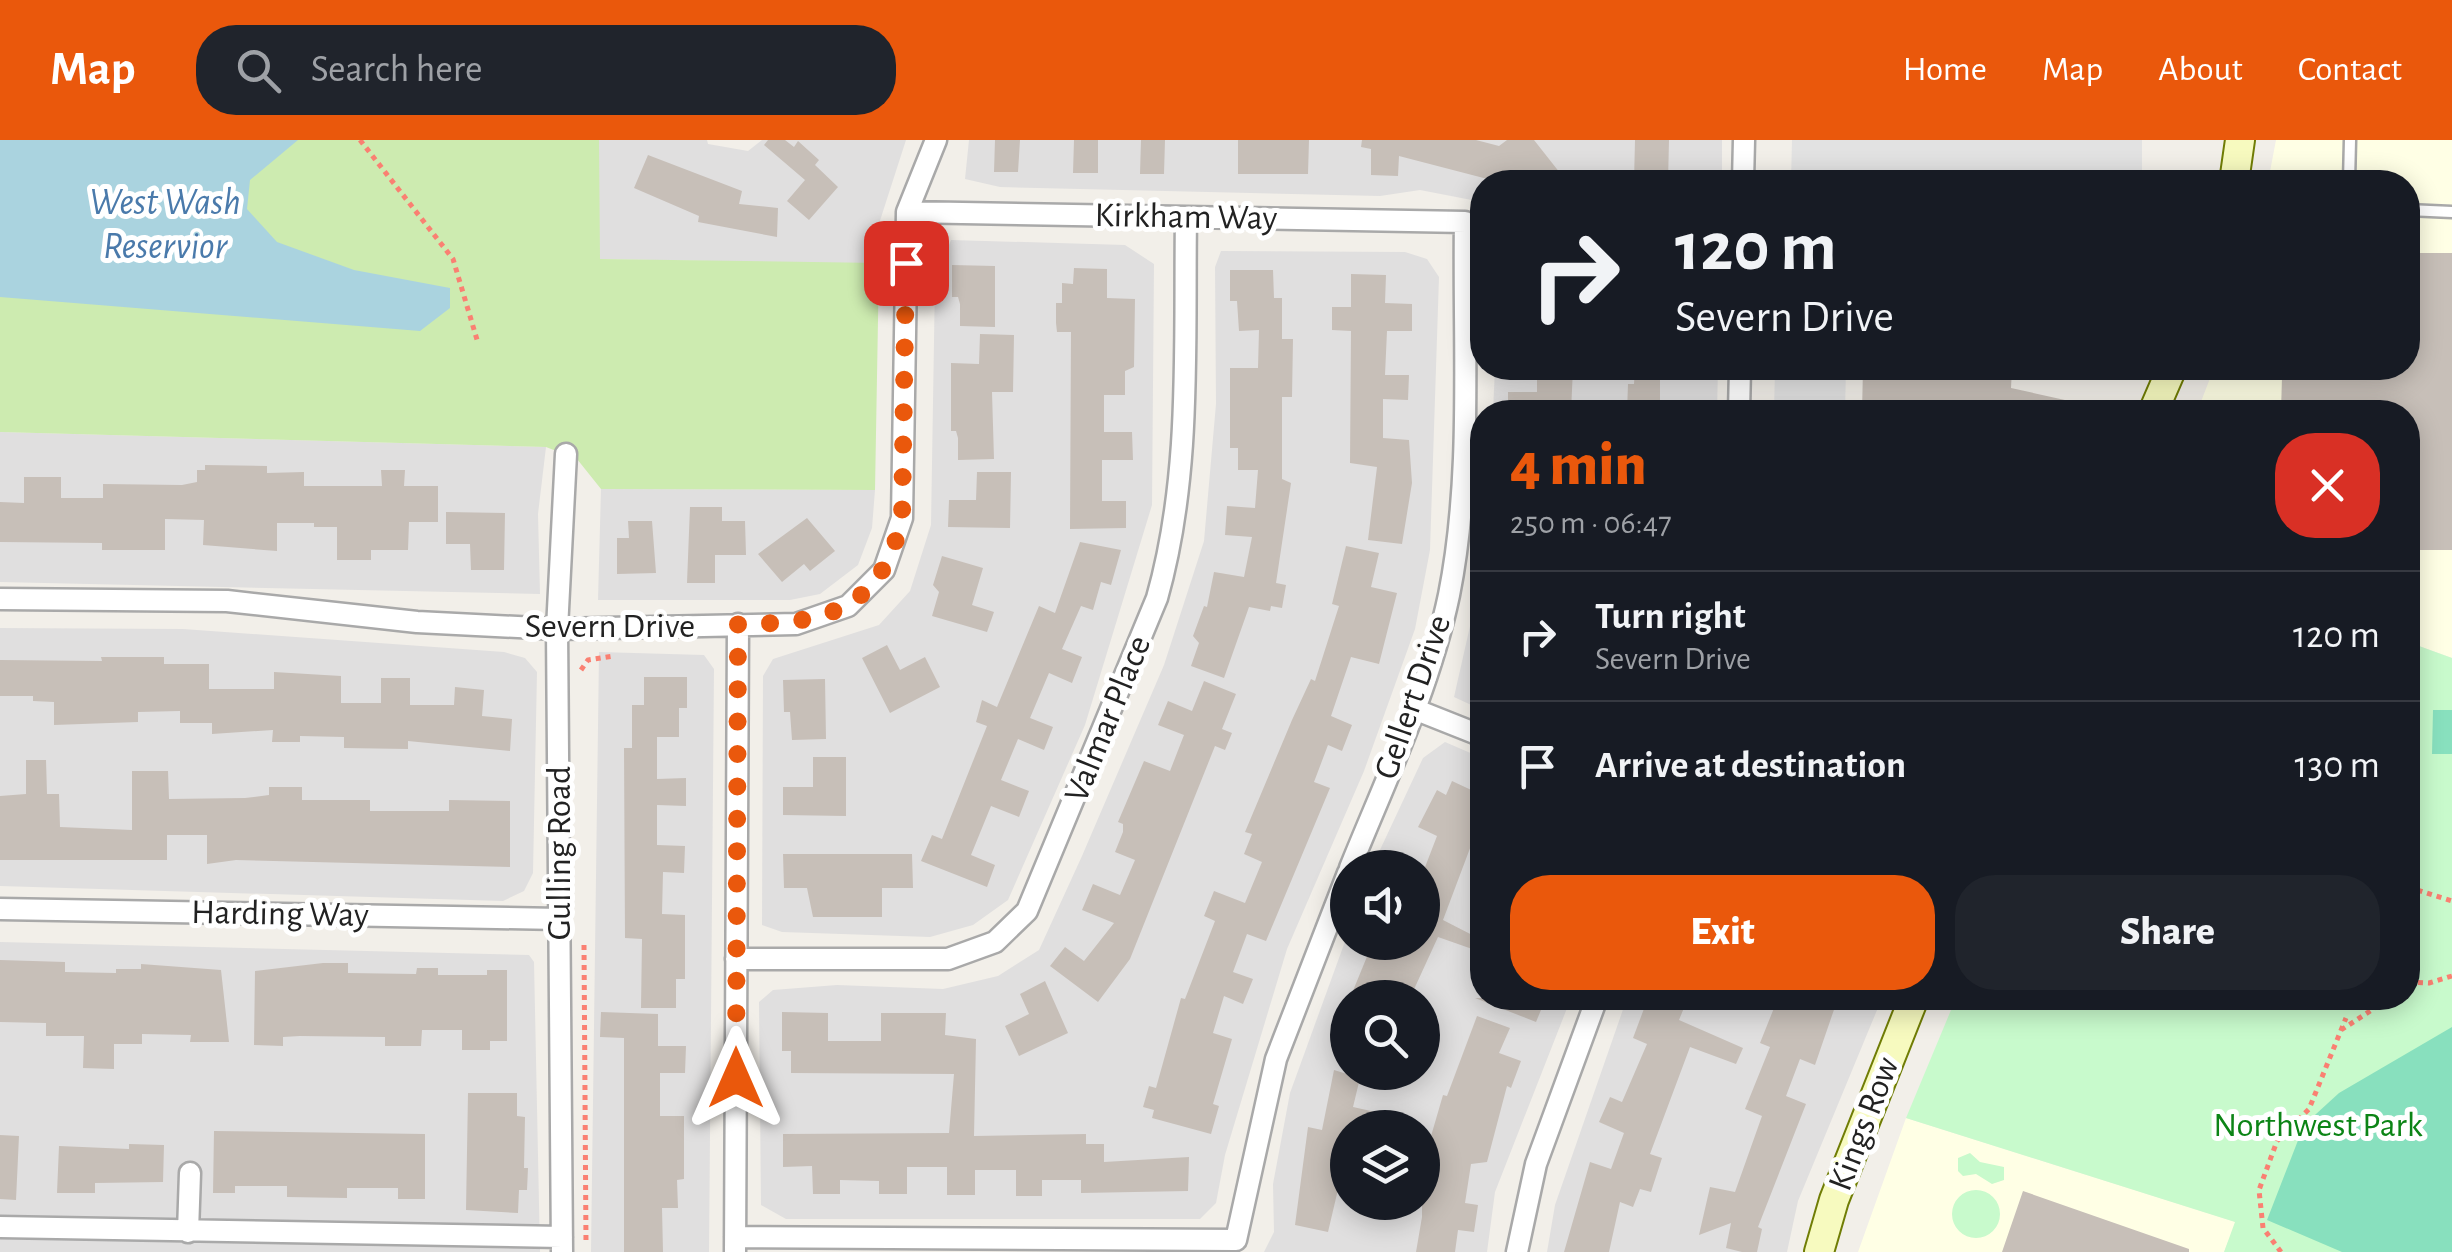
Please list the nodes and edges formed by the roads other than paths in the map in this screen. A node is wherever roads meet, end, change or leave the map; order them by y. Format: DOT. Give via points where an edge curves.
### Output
graph roads {
  1 [pos="936,140"];
  2 [pos="1744,140"];
  3 [pos="2240,140"];
  4 [pos="2350,140"];
  5 [pos="1744,170"];
  6 [pos="2236,170"];
  7 [pos="2349,170"];
  8 [pos="2420,211"];
  9 [pos="908,212"];
  10 [pos="2452,212"];
  11 [pos="1186,217"];
  12 [pos="1465,222"];
  13 [pos="566,454"];
  14 [pos="0,599"];
  15 [pos="738,624"];
  16 [pos="557,630"];
  17 [pos="1414,708"];
  18 [pos="1470,731"];
  19 [pos="1357,850"];
  20 [pos="0,909"];
  21 [pos="559,918"];
  22 [pos="1330,919"];
  23 [pos="736,959"];
  24 [pos="1592,1010"];
  25 [pos="1909,1010"];
  26 [pos="190,1173"];
  27 [pos="0,1227"];
  28 [pos="188,1232"];
  29 [pos="562,1244"];
  30 [pos="735,1244"];
  31 [pos="1517,1252"];
  32 [pos="1819,1252"];
  1 -- 9 [label="street, Severn Drive"];
  2 -- 5 [label="street"];
  3 -- 6 [label="main road"];
  4 -- 7 [label="lane"];
  8 -- 10 [label="lane"];
  9 -- 11 [label="street, Kirkham Way"];
  9 -- 15 [label="street, Severn Drive" via="902,518 896,543 884,570 848,606 796,624"];
  11 -- 12 [label="street, Kirkham Way"];
  11 -- 23 [label="street, Valmar Place" via="1182,460 1172,548 1150,617 1027,911 995,942 948,959"];
  12 -- 17 [label="street, Gellert Drive" via="1458,532 1444,613"];
  13 -- 16 [label="street, Gulling Road"];
  14 -- 16 [label="street, Severn Drive" via="226,602"];
  15 -- 16 [label="street, Severn Drive"];
  15 -- 23 [label="street"];
  16 -- 21 [label="street, Gulling Road"];
  17 -- 18 [label="street"];
  17 -- 19 [label="street, Gellert Drive"];
  20 -- 21 [label="street, Harding Way"];
  21 -- 29 [label="street, Gulling Road"];
  22 -- 30 [label="street, Gellert Drive" via="1276,1059 1236,1240"];
  23 -- 30 [label="street"];
  24 -- 31 [label="street" via="1536,1164"];
  25 -- 32 [label="main road, Kings Row"];
  26 -- 28 [label="street"];
  27 -- 28 [label="street"];
  28 -- 29 [label="street"];
}
